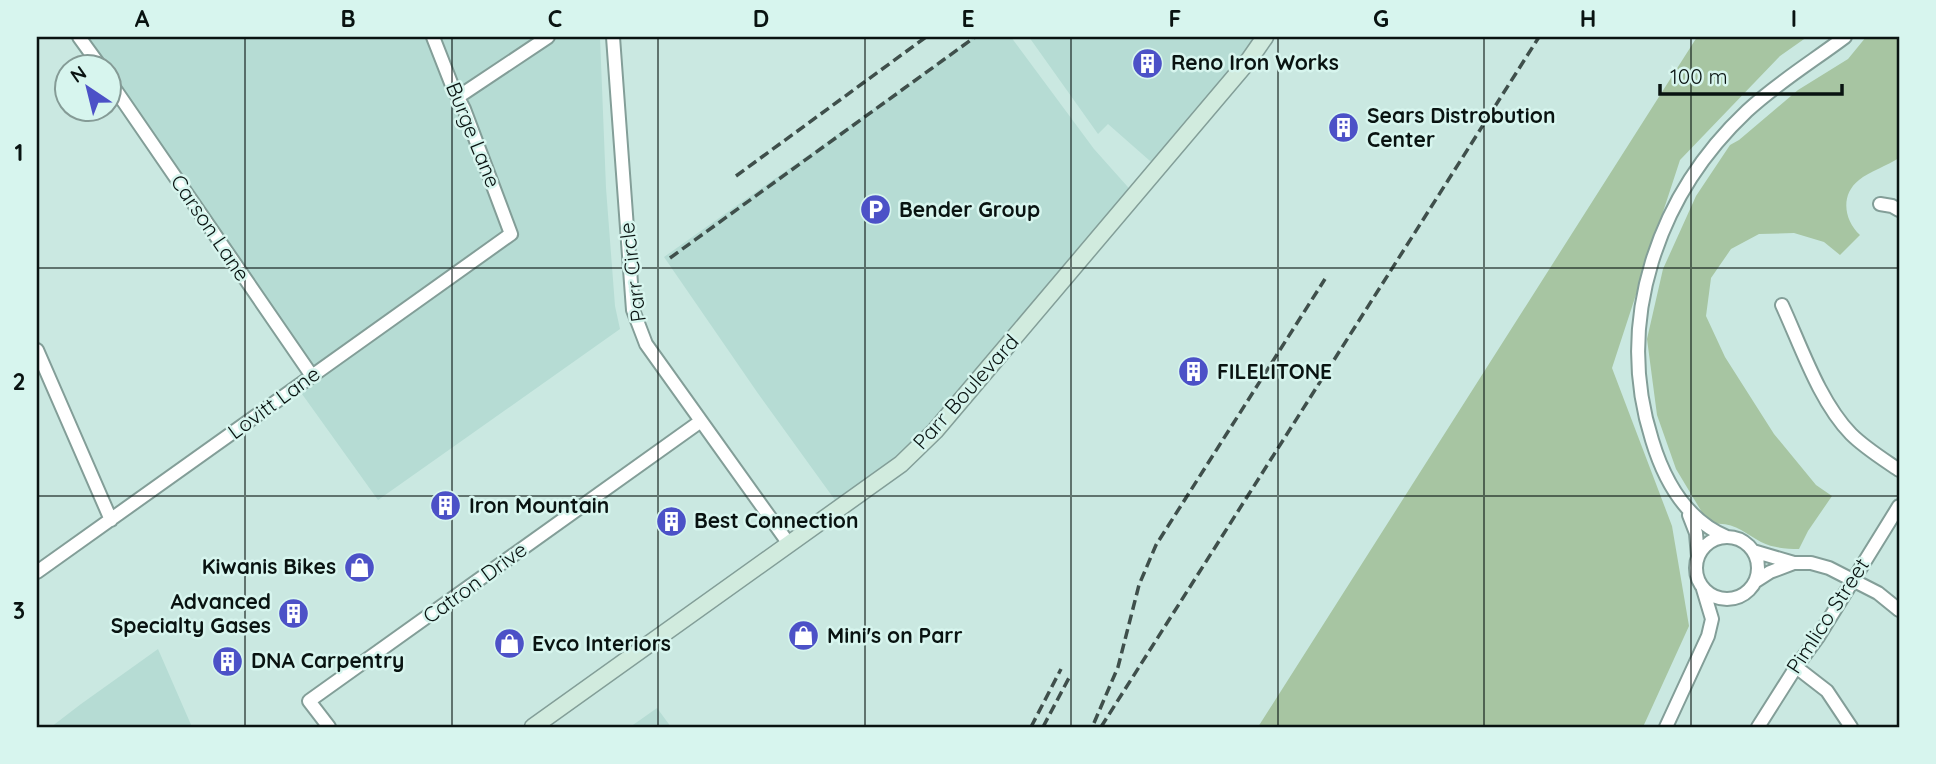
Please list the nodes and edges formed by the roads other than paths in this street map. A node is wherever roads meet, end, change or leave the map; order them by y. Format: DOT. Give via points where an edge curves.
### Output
graph roads {
  1 [pos="79,37"];
  2 [pos="433,37"];
  3 [pos="548,37"];
  4 [pos="613,37"];
  5 [pos="1265,37"];
  6 [pos="1845,37"];
  7 [pos="90,52"];
  8 [pos="458,97"];
  9 [pos="122,99"];
  10 [pos="1880,204"];
  11 [pos="1899,210"];
  12 [pos="511,234"];
  13 [pos="1782,304"];
  14 [pos="37,350"];
  15 [pos="312,376"];
  16 [pos="701,421"];
  17 [pos="1899,470"];
  18 [pos="1899,506"];
  19 [pos="1688,511"];
  20 [pos="111,520"];
  21 [pos="1727,537"];
  22 [pos="789,544"];
  23 [pos="1753,551"];
  24 [pos="1698,556"];
  25 [pos="1794,563"];
  26 [pos="37,572"];
  27 [pos="1853,578"];
  28 [pos="1756,580"];
  29 [pos="1703,589"];
  30 [pos="1732,599"];
  31 [pos="1899,610"];
  32 [pos="1712,618"];
  33 [pos="1796,667"];
  34 [pos="329,727"];
  35 [pos="533,727"];
  36 [pos="1666,727"];
  37 [pos="1758,727"];
  38 [pos="1851,727"];
  1 -- 7 [label="street"];
  2 -- 8 [label="street, Burge Lane"];
  3 -- 8 [label="street"];
  4 -- 16 [label="street, Parr Circle" via="633,310 646,344"];
  5 -- 22 [label="main road, Parr Boulevard" via="935,431 901,464"];
  6 -- 19 [label="street" via="1748,110 1721,139 1691,175 1658,242 1639,323 1639,387 1654,447"];
  8 -- 12 [label="street, Burge Lane"];
  9 -- 15 [label="street, Carson Lane"];
  10 -- 11 [label="street"];
  12 -- 15 [label="street, Lovitt Lane"];
  13 -- 17 [label="street" via="1840,422"];
  14 -- 20 [label="street"];
  15 -- 20 [label="street, Lovitt Lane"];
  16 -- 22 [label="street, Parr Circle"];
  16 -- 34 [label="street, Catron Drive" via="309,701"];
  18 -- 27 [label="street, Pimlico Street"];
  19 -- 21 [label="street"];
  19 -- 24 [label="street"];
  20 -- 26 [label="street, Lovitt Lane"];
  21 -- 23 [label="street" via="1746,543"];
  21 -- 24 [label="street" via="1707,543"];
  22 -- 35 [label="main road, Parr Boulevard"];
  23 -- 25 [label="street"];
  23 -- 28 [label="street" via="1758,565"];
  24 -- 29 [label="street" via="1695,571"];
  25 -- 27 [label="street" via="1811,563"];
  25 -- 28 [label="street"];
  27 -- 31 [label="street"];
  27 -- 33 [label="street, Pimlico Street"];
  28 -- 30 [label="street" via="1742,596"];
  29 -- 30 [label="street" via="1722,600"];
  29 -- 32 [label="street"];
  30 -- 32 [label="street"];
  32 -- 36 [label="street"];
  33 -- 37 [label="street, Pimlico Street"];
  33 -- 38 [label="street" via="1827,691"];
}
